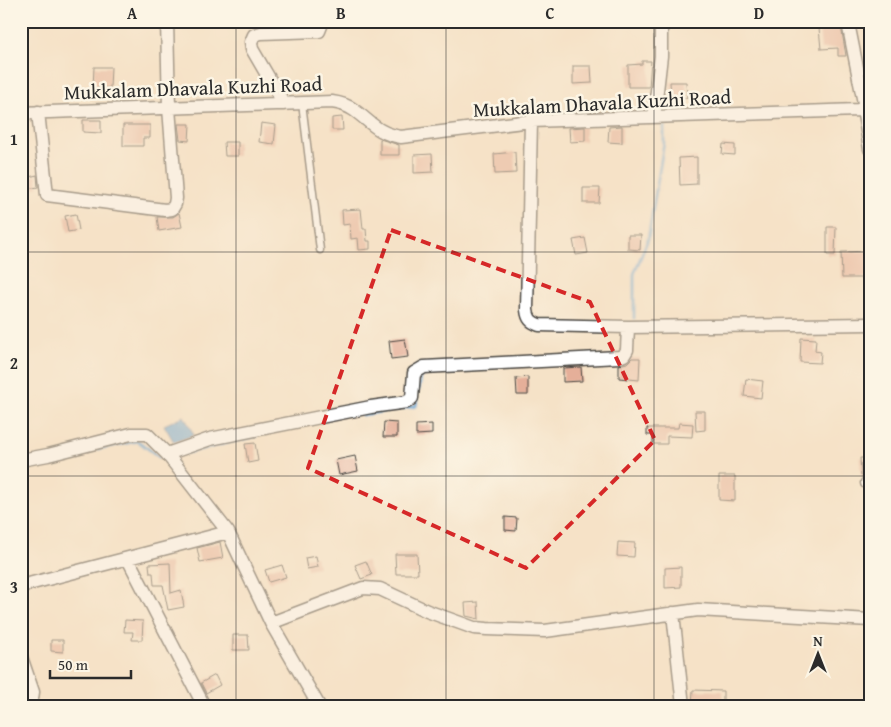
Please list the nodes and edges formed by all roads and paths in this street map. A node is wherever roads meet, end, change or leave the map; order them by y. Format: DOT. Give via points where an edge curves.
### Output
graph roads {
  1 [pos="167,21"];
  2 [pos="324,21"];
  3 [pos="662,21"];
  4 [pos="851,24"];
  5 [pos="302,103"];
  6 [pos="284,104"];
  7 [pos="865,105"];
  8 [pos="169,108"];
  9 [pos="38,112"];
  10 [pos="21,113"];
  11 [pos="654,117"];
  12 [pos="531,121"];
  13 [pos="870,149"];
  14 [pos="320,250"];
  15 [pos="870,324"];
  16 [pos="628,327"];
  17 [pos="167,454"];
  18 [pos="21,460"];
  19 [pos="228,532"];
  20 [pos="128,560"];
  21 [pos="21,586"];
  22 [pos="673,614"];
  23 [pos="870,620"];
  24 [pos="271,623"];
  25 [pos="21,657"];
  26 [pos="21,705"];
  27 [pos="204,706"];
  28 [pos="319,706"];
  29 [pos="683,706"];
  1 -- 8 [label="street"];
  2 -- 6 [label="street" via="319,31 254,35 252,49"];
  3 -- 11 [label="street" via="662,56"];
  4 -- 7 [label="street"];
  5 -- 6 [label="street, Mukkalam Dhavala Kuzhi Road"];
  5 -- 12 [label="street, Mukkalam Dhavala Kuzhi Road" via="345,105 382,133 400,137"];
  5 -- 14 [label="lane"];
  6 -- 8 [label="street, Mukkalam Dhavala Kuzhi Road"];
  7 -- 11 [label="street, Mukkalam Dhavala Kuzhi Road" via="858,110"];
  7 -- 13 [label="street"];
  8 -- 9 [label="street, Mukkalam Dhavala Kuzhi Road"];
  8 -- 9 [label="street" via="176,198 172,209 165,210 47,195"];
  9 -- 10 [label="street, Mukkalam Dhavala Kuzhi Road"];
  11 -- 12 [label="street, Mukkalam Dhavala Kuzhi Road"];
  12 -- 16 [label="street" via="528,317 539,325"];
  15 -- 16 [label="street"];
  16 -- 17 [label="street" via="627,350 619,357 424,367 414,373 412,398 407,402 210,439"];
  17 -- 18 [label="street" via="147,434 141,433"];
  17 -- 19 [label="street"];
  19 -- 20 [label="street"];
  19 -- 24 [label="street"];
  20 -- 21 [label="street"];
  20 -- 27 [label="street"];
  22 -- 23 [label="street" via="709,610"];
  22 -- 24 [label="street" via="545,631 474,628 426,611 380,589 363,588"];
  22 -- 29 [label="street"];
  24 -- 28 [label="street"];
  25 -- 26 [label="street" via="34,692 32,699"];
}
